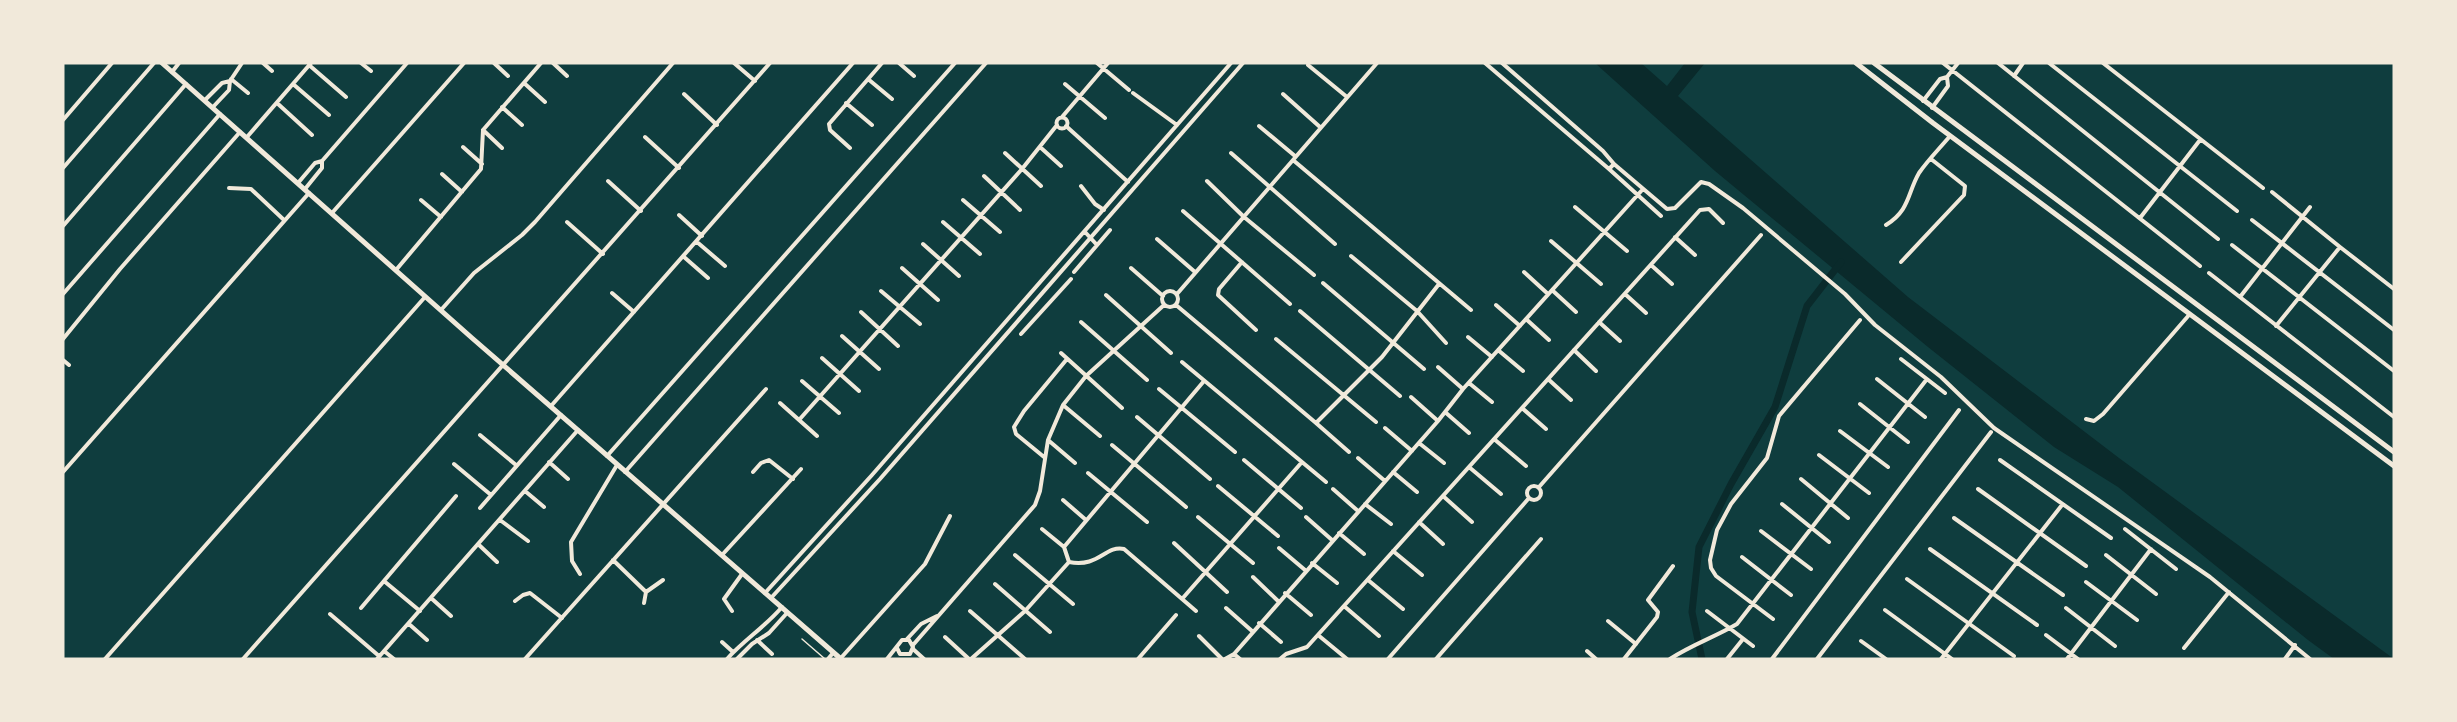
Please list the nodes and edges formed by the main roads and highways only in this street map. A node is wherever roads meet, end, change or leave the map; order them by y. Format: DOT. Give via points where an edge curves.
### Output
graph roads {
  1 [pos="162,63"];
  2 [pos="1857,63"];
  3 [pos="1874,63"];
  4 [pos="2266,355"];
  5 [pos="2258,366"];
  6 [pos="2394,452"];
  7 [pos="2394,466"];
  8 [pos="840,659"];
  1 -- 8 [label="main road"];
  2 -- 5 [label="main road"];
  3 -- 4 [label="main road"];
  4 -- 5 [label="main road"];
  4 -- 6 [label="main road"];
  5 -- 7 [label="main road"];
}
